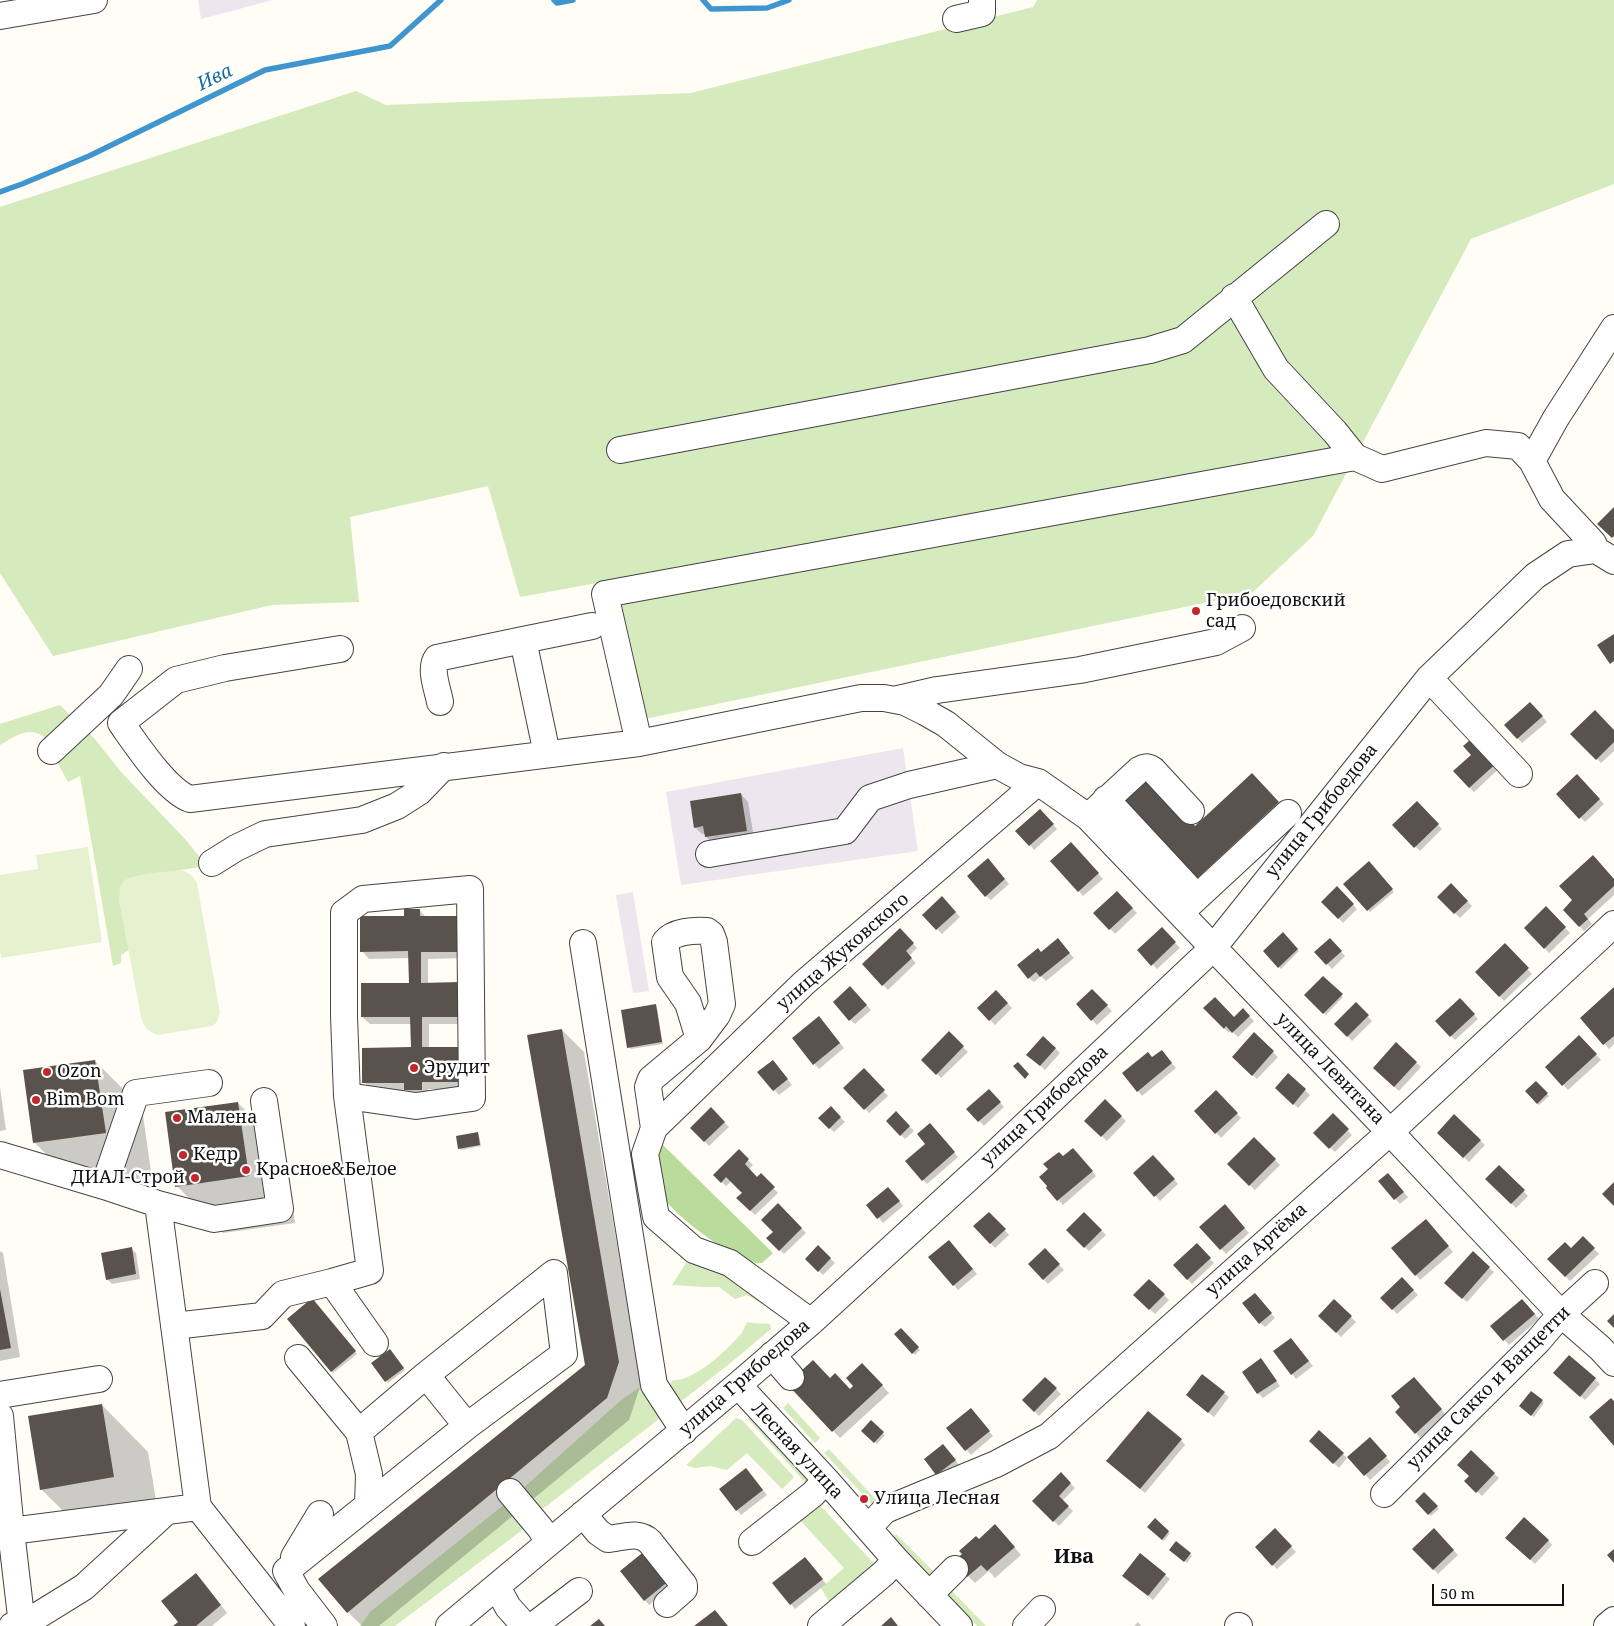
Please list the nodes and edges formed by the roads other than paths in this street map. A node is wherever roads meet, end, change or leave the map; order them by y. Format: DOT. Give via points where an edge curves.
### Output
graph roads {
  1 [pos="94,0"];
  2 [pos="982,0"];
  3 [pos="0,16"];
  4 [pos="956,19"];
  5 [pos="1326,224"];
  6 [pos="1234,297"];
  7 [pos="1614,328"];
  8 [pos="620,450"];
  9 [pos="1355,457"];
  10 [pos="1532,461"];
  11 [pos="1605,556"];
  12 [pos="592,626"];
  13 [pos="1242,628"];
  14 [pos="523,640"];
  15 [pos="340,648"];
  16 [pos="129,669"];
  17 [pos="1429,678"];
  18 [pos="894,700"];
  19 [pos="440,702"];
  20 [pos="639,743"];
  21 [pos="51,751"];
  22 [pos="547,754"];
  23 [pos="997,765"];
  24 [pos="444,766"];
  25 [pos="1519,774"];
  26 [pos="1038,782"];
  27 [pos="1097,808"];
  28 [pos="1191,812"];
  29 [pos="1288,813"];
  30 [pos="709,854"];
  31 [pos="212,863"];
  32 [pos="1189,905"];
  33 [pos="1614,924"];
  34 [pos="583,943"];
  35 [pos="1213,948"];
  36 [pos="699,1038"];
  37 [pos="209,1083"];
  38 [pos="347,1096"];
  39 [pos="264,1101"];
  40 [pos="654,1128"];
  41 [pos="1390,1132"];
  42 [pos="0,1155"];
  43 [pos="104,1186"];
  44 [pos="158,1204"];
  45 [pos="332,1282"];
  46 [pos="1595,1283"];
  47 [pos="1561,1314"];
  48 [pos="811,1322"];
  49 [pos="174,1326"];
  50 [pos="375,1343"];
  51 [pos="772,1355"];
  52 [pos="298,1358"];
  53 [pos="1614,1363"];
  54 [pos="426,1375"];
  55 [pos="791,1376"];
  56 [pos="99,1379"];
  57 [pos="738,1385"];
  58 [pos="0,1395"];
  59 [pos="0,1416"];
  60 [pos="467,1426"];
  61 [pos="360,1432"];
  62 [pos="684,1432"];
  63 [pos="826,1480"];
  64 [pos="510,1492"];
  65 [pos="1384,1494"];
  66 [pos="368,1505"];
  67 [pos="198,1507"];
  68 [pos="167,1511"];
  69 [pos="320,1514"];
  70 [pos="583,1514"];
  71 [pos="868,1528"];
  72 [pos="5,1536"];
  73 [pos="549,1542"];
  74 [pos="752,1542"];
  75 [pos="896,1560"];
  76 [pos="955,1569"];
  77 [pos="286,1571"];
  78 [pos="496,1587"];
  79 [pos="579,1591"];
  80 [pos="929,1595"];
  81 [pos="667,1604"];
  82 [pos="1614,1620"];
  83 [pos="18,1626"];
  84 [pos="292,1626"];
  85 [pos="324,1626"];
  86 [pos="449,1626"];
  87 [pos="525,1626"];
  88 [pos="533,1626"];
  89 [pos="821,1626"];
  90 [pos="959,1626"];
  91 [pos="1607,1626"];
  1 -- 3 [label="street"];
  2 -- 4 [label="street" via="982,13"];
  5 -- 6 [label="street"];
  6 -- 8 [label="street" via="1183,340 1150,350"];
  6 -- 9 [label="street" via="1276,369"];
  7 -- 10 [label="street"];
  9 -- 10 [label="street" via="1382,469 1486,443 1518,446"];
  9 -- 20 [label="street" via="605,594"];
  10 -- 11 [label="street" via="1552,499"];
  11 -- 17 [label="street, улица Грибоедова" via="1568,554 1535,576"];
  12 -- 14 [label="street"];
  13 -- 18 [label="street" via="1216,642 1080,670 937,690"];
  14 -- 19 [label="street" via="437,658 434,670"];
  14 -- 22 [label="street"];
  15 -- 24 [label="street" via="224,668 176,680 121,723 150,764 182,796 190,799"];
  16 -- 21 [label="street" via="111,696"];
  17 -- 25 [label="street"];
  17 -- 35 [label="street, улица Грибоедова"];
  18 -- 20 [label="street" via="861,698"];
  18 -- 23 [label="street, улица Левитана" via="905,702 946,724"];
  20 -- 22 [label="street"];
  22 -- 24 [label="street"];
  23 -- 26 [label="street, улица Левитана" via="1019,777"];
  23 -- 30 [label="street" via="909,785 870,798 845,831"];
  24 -- 31 [label="street" via="418,792 388,810 362,820 265,834"];
  26 -- 27 [label="street, улица Левитана"];
  26 -- 40 [label="street, улица Жуковского" via="804,983"];
  27 -- 28 [label="street" via="1139,770 1148,767"];
  27 -- 32 [label="street, улица Левитана"];
  29 -- 32 [label="street"];
  32 -- 35 [label="street, улица Левитана"];
  33 -- 41 [label="street, улица Артёма"];
  34 -- 62 [label="street" via="654,1385"];
  35 -- 41 [label="street, улица Левитана"];
  35 -- 48 [label="street, улица Грибоедова"];
  36 -- 40 [label="street" via="651,1079 648,1087"];
  37 -- 43 [label="street" via="136,1093"];
  38 -- 38 [label="street" via="344,913 363,900 470,890 472,1098 416,1106"];
  38 -- 45 [label="street" via="370,1271"];
  39 -- 44 [label="street" via="280,1210 214,1219"];
  40 -- 48 [label="street" via="645,1154 656,1217 694,1250 730,1263"];
  41 -- 47 [label="street, улица Левитана"];
  41 -- 71 [label="street, улица Артёма" via="1049,1436 996,1464 885,1510"];
  42 -- 43 [label="street"];
  43 -- 44 [label="street"];
  44 -- 49 [label="street"];
  45 -- 49 [label="street" via="283,1294 262,1316"];
  45 -- 50 [label="street"];
  46 -- 47 [label="street, улица Сакко и Ванцетти"];
  47 -- 53 [label="street, улица Левитана"];
  47 -- 65 [label="street, улица Сакко и Ванцетти" via="1538,1341"];
  48 -- 51 [label="street, улица Грибоедова"];
  49 -- 67 [label="street"];
  51 -- 55 [label="street"];
  51 -- 57 [label="street, улица Грибоедова"];
  52 -- 61 [label="street"];
  54 -- 60 [label="street"];
  54 -- 60 [label="street" via="554,1273 564,1354"];
  54 -- 61 [label="street"];
  56 -- 58 [label="street"];
  57 -- 62 [label="street, улица Грибоедова"];
  57 -- 63 [label="street, Лесная улица"];
  59 -- 72 [label="street"];
  60 -- 66 [label="street"];
  61 -- 66 [label="street" via="369,1474"];
  62 -- 70 [label="street, улица Грибоедова"];
  63 -- 71 [label="street, Лесная улица"];
  63 -- 74 [label="street"];
  64 -- 73 [label="street"];
  66 -- 77 [label="street"];
  67 -- 68 [label="street"];
  67 -- 84 [label="street"];
  68 -- 72 [label="street"];
  68 -- 83 [label="street" via="84,1587"];
  69 -- 77 [label="street"];
  70 -- 73 [label="street, улица Грибоедова"];
  70 -- 81 [label="street" via="603,1537 640,1535 650,1542 684,1585 681,1593"];
  71 -- 75 [label="street, Лесная улица"];
  72 -- 83 [label="street"];
  73 -- 78 [label="street, улица Грибоедова"];
  75 -- 80 [label="street, Лесная улица"];
  75 -- 89 [label="street"];
  76 -- 80 [label="street"];
  77 -- 85 [label="street"];
  78 -- 86 [label="street, улица Грибоедова"];
  78 -- 87 [label="street"];
  79 -- 88 [label="street"];
  80 -- 90 [label="street, Лесная улица"];
  82 -- 91 [label="street"];
}
